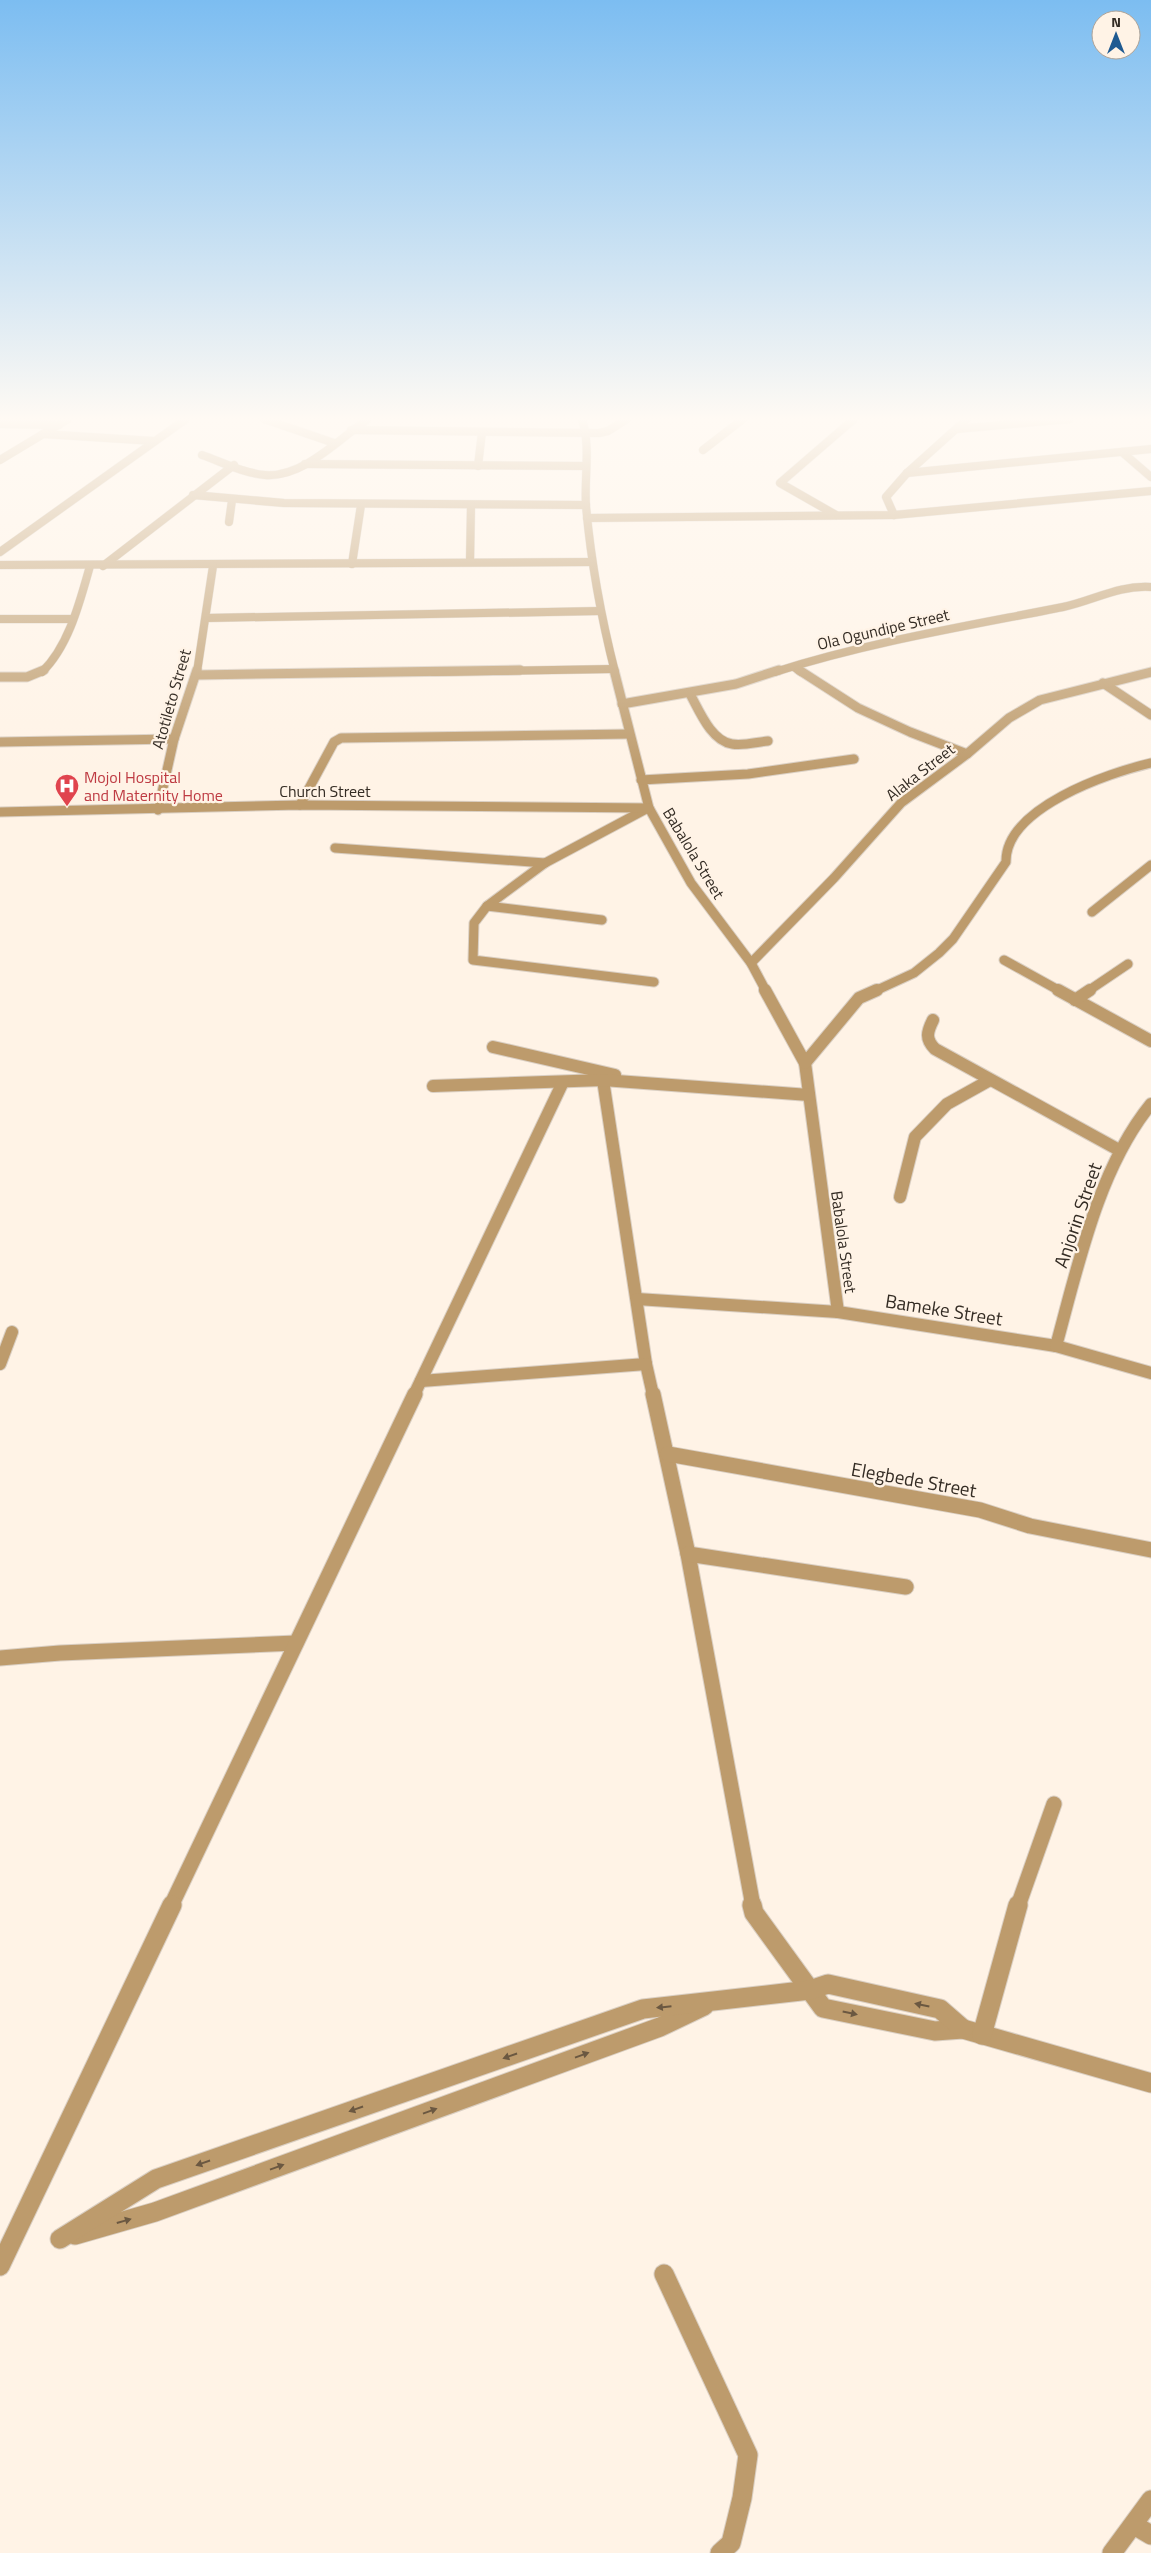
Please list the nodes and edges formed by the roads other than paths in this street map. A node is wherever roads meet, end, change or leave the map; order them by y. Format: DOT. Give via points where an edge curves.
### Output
graph roads {
  1 [pos="19,538"];
  2 [pos="138,538"];
  3 [pos="356,538"];
  4 [pos="470,538"];
  5 [pos="589,538"];
  6 [pos="0,552"];
  7 [pos="470,562"];
  8 [pos="592,562"];
  9 [pos="352,564"];
  10 [pos="0,565"];
  11 [pos="90,566"];
  12 [pos="103,566"];
  13 [pos="213,566"];
  14 [pos="1151,587"];
  15 [pos="600,612"];
  16 [pos="206,618"];
  17 [pos="0,619"];
  18 [pos="73,619"];
  19 [pos="794,667"];
  20 [pos="613,669"];
  21 [pos="1151,672"];
  22 [pos="196,675"];
  23 [pos="0,677"];
  24 [pos="1103,683"];
  25 [pos="690,694"];
  26 [pos="622,704"];
  27 [pos="1151,716"];
  28 [pos="629,734"];
  29 [pos="174,739"];
  30 [pos="768,741"];
  31 [pos="0,742"];
  32 [pos="967,754"];
  33 [pos="854,759"];
  34 [pos="1151,763"];
  35 [pos="641,780"];
  36 [pos="300,805"];
  37 [pos="649,808"];
  38 [pos="158,810"];
  39 [pos="0,812"];
  40 [pos="335,848"];
  41 [pos="545,863"];
  42 [pos="1151,865"];
  43 [pos="487,906"];
  44 [pos="1092,912"];
  45 [pos="602,920"];
  46 [pos="1004,960"];
  47 [pos="751,962"];
  48 [pos="1128,964"];
  49 [pos="654,982"];
  50 [pos="1076,1000"];
  51 [pos="933,1020"];
  52 [pos="1151,1041"];
  53 [pos="493,1047"];
  54 [pos="805,1063"];
  55 [pos="603,1080"];
  56 [pos="990,1080"];
  57 [pos="639,1081"];
  58 [pos="563,1082"];
  59 [pos="433,1086"];
  60 [pos="809,1095"];
  61 [pos="1151,1104"];
  62 [pos="1119,1150"];
  63 [pos="900,1197"];
  64 [pos="637,1299"];
  65 [pos="838,1312"];
  66 [pos="12,1332"];
  67 [pos="1056,1346"];
  68 [pos="0,1364"];
  69 [pos="646,1364"];
  70 [pos="1151,1373"];
  71 [pos="421,1381"];
  72 [pos="668,1454"];
  73 [pos="1151,1550"];
  74 [pos="688,1554"];
  75 [pos="906,1587"];
  76 [pos="296,1643"];
  77 [pos="0,1658"];
  78 [pos="1054,1804"];
  79 [pos="810,1990"];
  80 [pos="713,2002"];
  81 [pos="982,2035"];
  82 [pos="1151,2083"];
  83 [pos="0,2266"];
  84 [pos="664,2274"];
  85 [pos="1151,2500"];
  86 [pos="1142,2530"];
  87 [pos="720,2553"];
  88 [pos="1112,2553"];
  1 -- 6 [label="street"];
  2 -- 12 [label="street"];
  3 -- 9 [label="street"];
  4 -- 7 [label="street"];
  5 -- 8 [label="street, Babalola Street"];
  7 -- 8 [label="street"];
  7 -- 9 [label="street"];
  8 -- 15 [label="street, Babalola Street"];
  9 -- 13 [label="street"];
  10 -- 11 [label="street"];
  11 -- 12 [label="street"];
  11 -- 18 [label="street"];
  12 -- 13 [label="street"];
  13 -- 16 [label="street, Atotileto Street"];
  14 -- 19 [label="street, Ola Ogundipe Street" via="1132,586 1067,606 883,642 831,654"];
  15 -- 16 [label="street"];
  15 -- 20 [label="street, Babalola Street"];
  16 -- 22 [label="street, Atotileto Street"];
  17 -- 18 [label="street"];
  18 -- 23 [label="street" via="44,672 30,677"];
  19 -- 25 [label="street, Ola Ogundipe Street"];
  19 -- 32 [label="street" via="858,708"];
  20 -- 22 [label="street"];
  20 -- 26 [label="street, Babalola Street"];
  21 -- 24 [label="street, Alaka Street"];
  22 -- 29 [label="street, Atotileto Street"];
  24 -- 27 [label="street"];
  24 -- 32 [label="street, Alaka Street" via="1040,700 1008,718"];
  25 -- 26 [label="street, Ola Ogundipe Street"];
  25 -- 30 [label="street" via="724,742"];
  26 -- 28 [label="street, Babalola Street"];
  28 -- 35 [label="street, Babalola Street"];
  28 -- 36 [label="street" via="341,738 334,742"];
  29 -- 31 [label="street"];
  29 -- 38 [label="street, Atotileto Street"];
  32 -- 47 [label="street, Alaka Street" via="901,803 834,878"];
  33 -- 35 [label="street" via="782,772"];
  34 -- 54 [label="street" via="1081,783 1055,798 1010,837 1005,849 1006,862 953,939 914,973 859,998"];
  35 -- 37 [label="street, Babalola Street"];
  36 -- 37 [label="street, Church Street"];
  36 -- 38 [label="street, Church Street"];
  37 -- 41 [label="street"];
  37 -- 47 [label="street, Babalola Street" via="691,883"];
  38 -- 39 [label="street, Church Street"];
  40 -- 41 [label="street"];
  41 -- 43 [label="street"];
  42 -- 44 [label="street"];
  43 -- 45 [label="street"];
  43 -- 49 [label="street" via="474,923 472,960"];
  46 -- 50 [label="street"];
  47 -- 54 [label="street, Babalola Street"];
  48 -- 50 [label="street"];
  50 -- 52 [label="street"];
  51 -- 56 [label="street" via="927,1032 928,1042"];
  53 -- 57 [label="street"];
  54 -- 60 [label="street, Babalola Street"];
  55 -- 57 [label="street"];
  55 -- 58 [label="street"];
  55 -- 64 [label="street"];
  56 -- 62 [label="street"];
  56 -- 63 [label="street" via="947,1104 915,1137"];
  57 -- 60 [label="street"];
  58 -- 59 [label="street"];
  58 -- 71 [label="street"];
  60 -- 65 [label="street, Babalola Street"];
  61 -- 62 [label="street, Anjorin Street"];
  62 -- 67 [label="street, Anjorin Street" via="1084,1242"];
  64 -- 65 [label="street, Bameke Street"];
  64 -- 69 [label="street"];
  65 -- 67 [label="street, Bameke Street"];
  66 -- 68 [label="street"];
  67 -- 70 [label="street, Bameke Street"];
  69 -- 71 [label="street"];
  69 -- 72 [label="street"];
  71 -- 76 [label="street"];
  72 -- 73 [label="street, Elegbede Street" via="980,1510 1030,1526"];
  72 -- 74 [label="street"];
  74 -- 75 [label="street"];
  74 -- 79 [label="street" via="754,1912"];
  76 -- 77 [label="street" via="108,1650"];
  76 -- 83 [label="street"];
  78 -- 81 [label="street" via="1012,1923"];
  79 -- 80 [label="street"];
  79 -- 81 [label="street" via="823,2008 935,2031 962,2029"];
  80 -- 80 [label="street, one-way" via="644,2009 156,2179 60,2240 165,2209 660,2027"];
  81 -- 82 [label="street"];
  84 -- 87 [label="street" via="748,2456 731,2543"];
  85 -- 86 [label="street"];
  86 -- 88 [label="street"];
}
